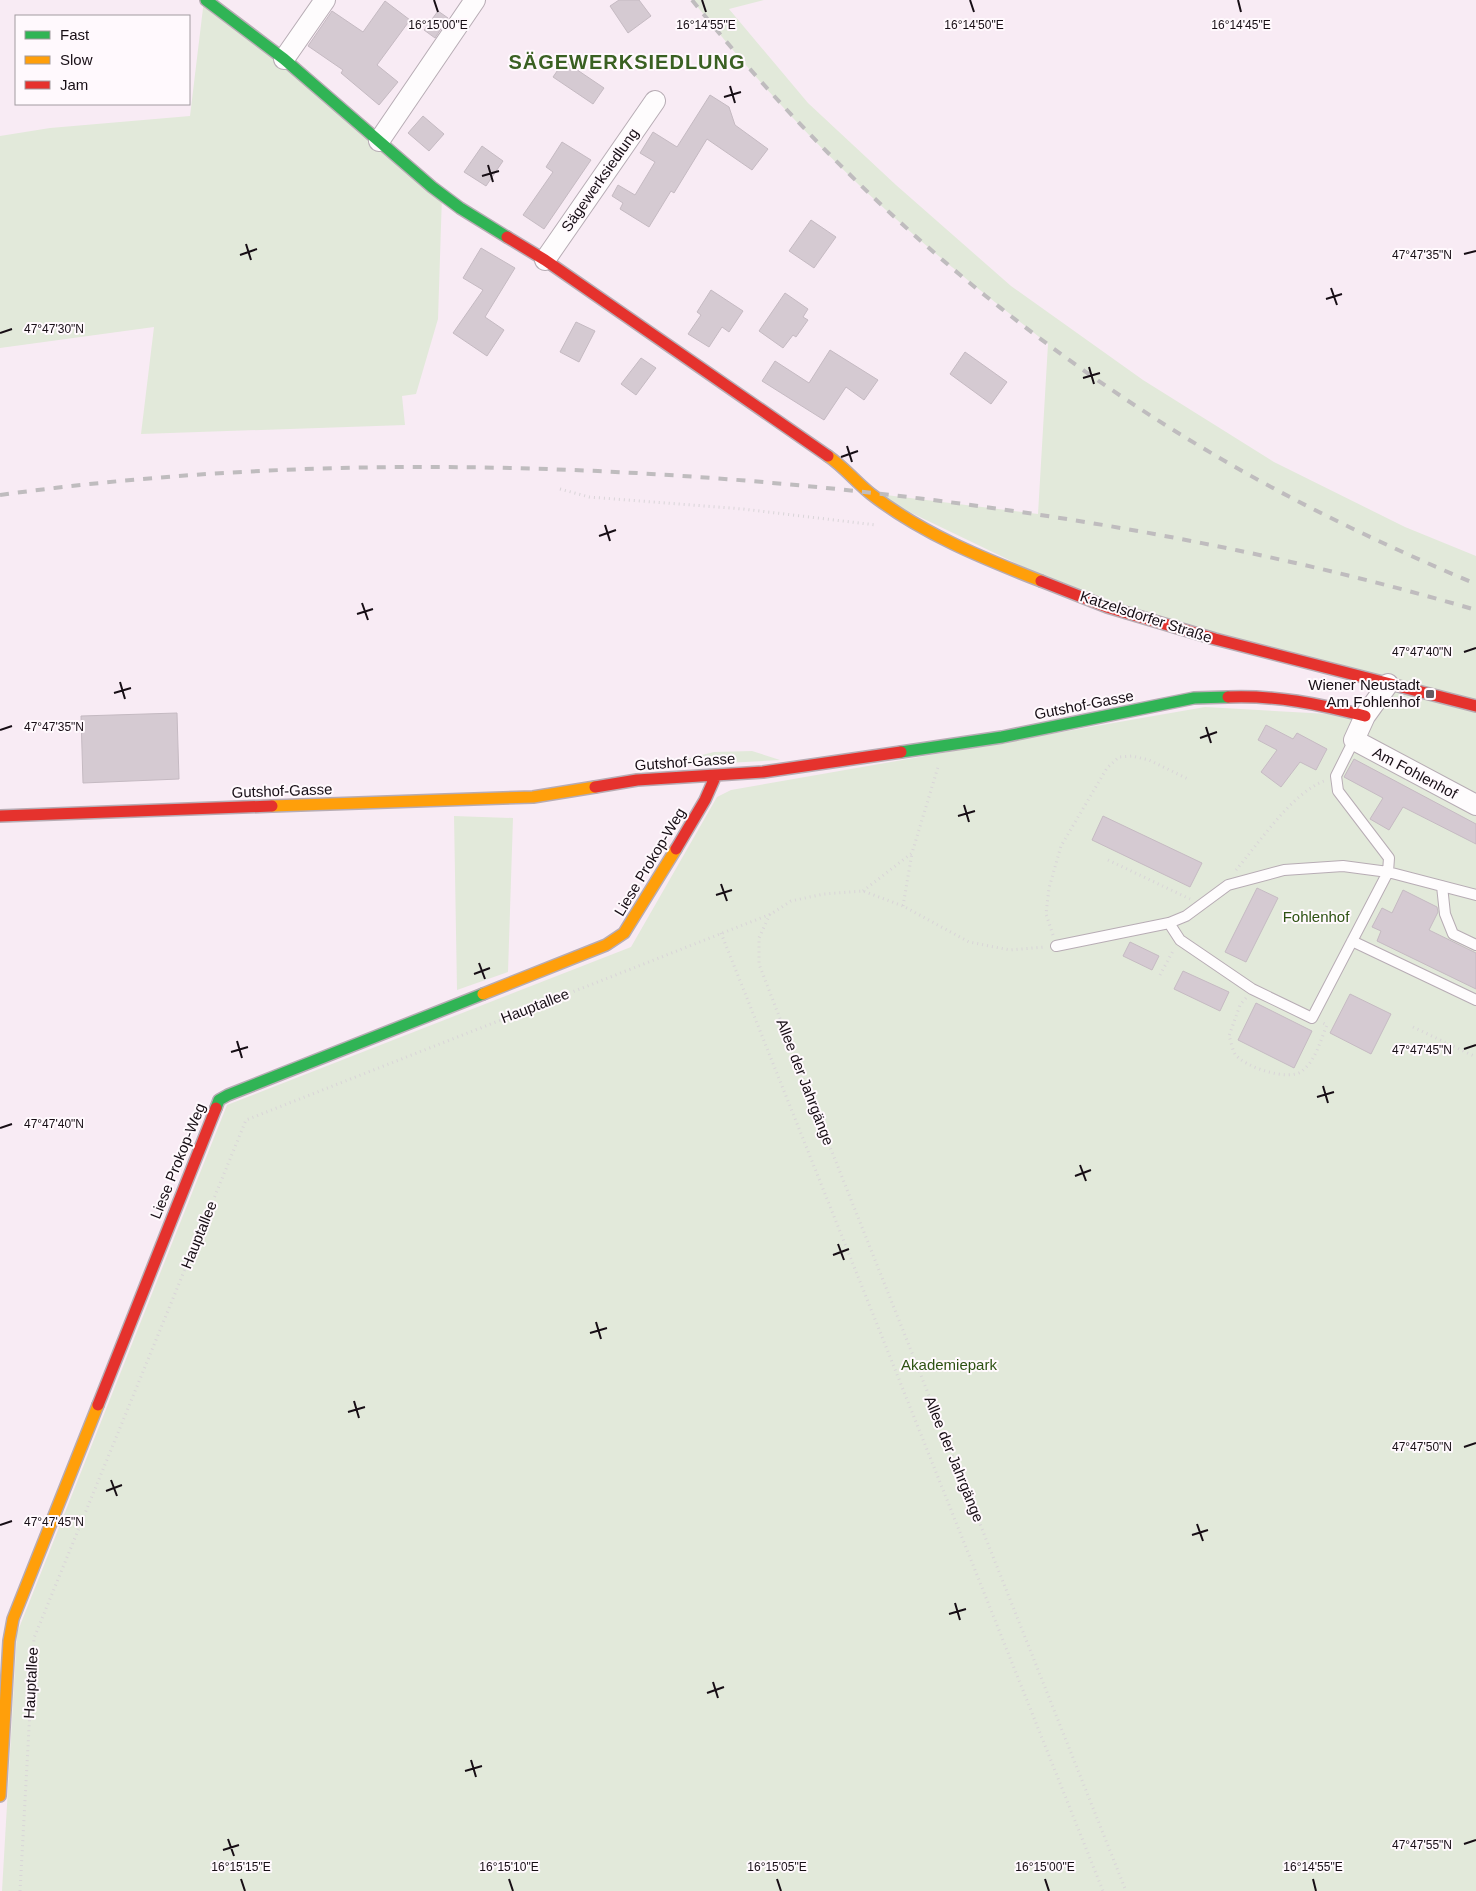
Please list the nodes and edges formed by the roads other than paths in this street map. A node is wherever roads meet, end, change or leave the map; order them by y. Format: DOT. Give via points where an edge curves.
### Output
graph roads {
  1 [pos="206,0"];
  2 [pos="325,0"];
  3 [pos="475,0"];
  4 [pos="284,59"];
  5 [pos="655,101"];
  6 [pos="380,141"];
  7 [pos="545,260"];
  8 [pos="1388,684"];
  9 [pos="1476,706"];
  10 [pos="1365,716"];
  11 [pos="1354,740"];
  12 [pos="716,774"];
  13 [pos="1476,805"];
  14 [pos="0,816"];
  15 [pos="1388,872"];
  16 [pos="1442,886"];
  17 [pos="1476,895"];
  18 [pos="1169,924"];
  19 [pos="1352,941"];
  20 [pos="1476,945"];
  21 [pos="1056,946"];
  22 [pos="1476,1000"];
  23 [pos="0,1796"];
  1 -- 4 [label="street, Katzelsdorfer Straße"];
  2 -- 4 [label="street"];
  3 -- 6 [label="street"];
  4 -- 6 [label="street, Katzelsdorfer Straße"];
  5 -- 7 [label="street, Sägewerksiedlung"];
  6 -- 7 [label="street, Katzelsdorfer Straße" via="460,208"];
  7 -- 8 [label="street, Katzelsdorfer Straße" via="841,465 870,493 914,523 988,560 1107,606 1215,639"];
  8 -- 9 [label="street, Katzelsdorfer Straße"];
  8 -- 10 [label="street"];
  10 -- 11 [label="street"];
  10 -- 12 [label="street, Gutshof-Gasse" via="1315,703 1244,696 1194,698 1002,737 763,772"];
  11 -- 13 [label="street, Am Fohlenhof"];
  11 -- 15 [label="lane" via="1336,776 1338,790 1389,858"];
  12 -- 14 [label="street, Gutshof-Gasse" via="637,780 533,797"];
  12 -- 23 [label="street, Liese Prokop-Weg" via="705,800 637,913 624,933 606,945 219,1100 13,1619"];
  15 -- 16 [label="lane"];
  15 -- 18 [label="lane" via="1343,866 1284,870 1228,885 1186,916"];
  15 -- 19 [label="lane"];
  16 -- 17 [label="lane"];
  16 -- 20 [label="lane" via="1453,934"];
  18 -- 19 [label="lane" via="1180,940 1252,989 1312,1018"];
  18 -- 21 [label="lane"];
  19 -- 22 [label="lane"];
}
